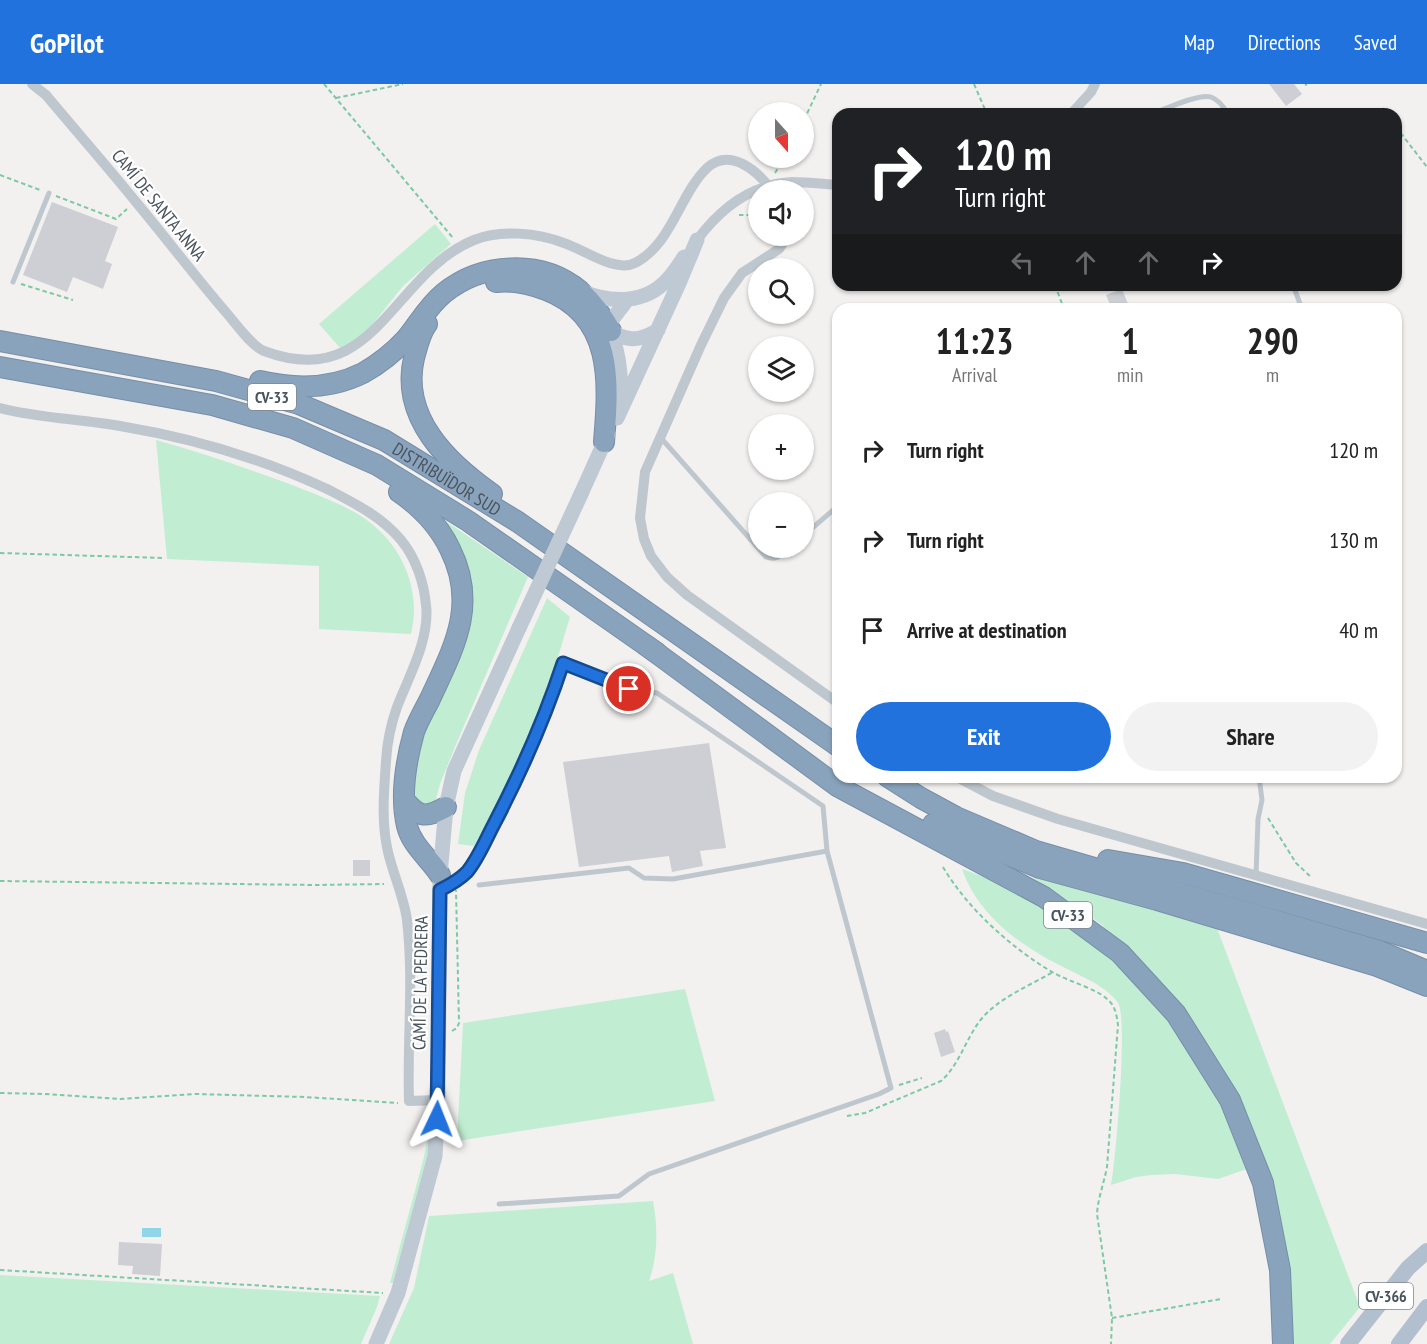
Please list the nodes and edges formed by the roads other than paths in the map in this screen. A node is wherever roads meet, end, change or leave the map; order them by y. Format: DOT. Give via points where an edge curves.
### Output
graph roads {
  1 [pos="32,84"];
  2 [pos="1095,84"];
  3 [pos="1076,108"];
  4 [pos="1169,108"];
  5 [pos="1223,108"];
  6 [pos="762,180"];
  7 [pos="814,183"];
  8 [pos="832,185"];
  9 [pos="49,194"];
  10 [pos="748,198"];
  11 [pos="697,240"];
  12 [pos="780,246"];
  13 [pos="508,280"];
  14 [pos="13,282"];
  15 [pos="580,292"];
  16 [pos="627,300"];
  17 [pos="658,330"];
  18 [pos="611,331"];
  19 [pos="0,341"];
  20 [pos="0,367"];
  21 [pos="212,405"];
  22 [pos="0,408"];
  23 [pos="611,420"];
  24 [pos="660,437"];
  25 [pos="604,441"];
  26 [pos="832,511"];
  27 [pos="518,522"];
  28 [pos="814,526"];
  29 [pos="748,537"];
  30 [pos="647,646"];
  31 [pos="832,699"];
  32 [pos="832,742"];
  33 [pos="832,770"];
  34 [pos="832,782"];
  35 [pos="833,783"];
  36 [pos="854,783"];
  37 [pos="897,783"];
  38 [pos="968,783"];
  39 [pos="1260,783"];
  40 [pos="405,801"];
  41 [pos="446,807"];
  42 [pos="956,817"];
  43 [pos="827,851"];
  44 [pos="1256,875"];
  45 [pos="440,882"];
  46 [pos="480,885"];
  47 [pos="1427,924"];
  48 [pos="1427,943"];
  49 [pos="1427,971"];
  50 [pos="1427,986"];
  51 [pos="438,1100"];
  52 [pos="499,1204"];
  53 [pos="1427,1251"];
  54 [pos="1427,1307"];
  55 [pos="376,1344"];
  56 [pos="1283,1344"];
  57 [pos="1348,1344"];
  58 [pos="1399,1344"];
  1 -- 6 [label="street, CAMÍ DE SANTA ANNA" via="46,95 258,349 301,359 325,358 355,347 410,288 442,260 475,239 537,235 609,263 634,264 667,231 708,167 720,161 744,164"];
  2 -- 3 [label="street"];
  4 -- 5 [label="lane" via="1208,96"];
  7 -- 8 [label="street"];
  9 -- 14 [label="lane"];
  10 -- 11 [label="street" via="727,207"];
  11 -- 16 [label="street" via="666,282"];
  11 -- 17 [label="street"];
  12 -- 24 [label="street" via="742,273 731,288"];
  13 -- 18 [label="street" via="535,278 558,286"];
  13 -- 23 [label="highway" via="554,293 575,306 592,326 604,353"];
  13 -- 27 [label="highway" via="467,290 435,314 424,327 418,344 412,366 412,391 428,435 443,453 505,502"];
  15 -- 16 [label="street" via="608,300"];
  15 -- 18 [label="highway"];
  15 -- 19 [label="highway" via="545,273 526,269 484,272 445,292 388,357 363,373 313,386 285,386 102,349"];
  16 -- 18 [label="street" via="611,321"];
  17 -- 18 [label="street" via="640,338 624,339"];
  17 -- 23 [label="street"];
  18 -- 23 [label="street" via="609,344 615,376"];
  19 -- 27 [label="highway, DISTRIBUÏDOR SUD / CV-33" via="216,381 299,404 384,440"];
  20 -- 21 [label="highway, DISTRIBUÏDOR SUD / CV-33"];
  21 -- 30 [label="highway, DISTRIBUÏDOR SUD / CV-33" via="293,428 377,465 468,521"];
  21 -- 40 [label="highway" via="374,476 418,506 442,533 454,556 462,581 464,607 452,651 415,731"];
  22 -- 51 [label="street" via="120,426 248,456 357,504 382,521 402,542 423,582 427,609 423,638 387,746 384,822 407,916 410,946 409,1101"];
  23 -- 25 [label="highway"];
  24 -- 29 [label="lane"];
  24 -- 31 [label="street" via="640,496 640,518 651,556 687,595"];
  25 -- 41 [label="street, CAMÍ DE LA PEDRERA, bridge" via="454,771"];
  26 -- 28 [label="lane"];
  27 -- 32 [label="highway, DISTRIBUÏDOR SUD / CV-33"];
  30 -- 33 [label="highway"];
  30 -- 34 [label="highway, CV-33"];
  35 -- 56 [label="highway, CV-33" via="1044,897 1120,953 1176,1014 1230,1100 1263,1183 1280,1270"];
  36 -- 50 [label="highway" via="918,818 1040,868 1377,966"];
  37 -- 42 [label="highway"];
  38 -- 44 [label="street" via="1058,819"];
  39 -- 44 [label="lane"];
  40 -- 41 [label="highway" via="415,812 426,815"];
  40 -- 45 [label="highway" via="411,839"];
  41 -- 45 [label="street, CAMÍ DE LA PEDRERA"];
  42 -- 48 [label="highway" via="1083,856 1183,873"];
  42 -- 49 [label="highway" via="1036,851 1377,950"];
  43 -- 45 [label="lane" via="823,806 657,693 629,689 563,663 511,792 481,848 468,870 455,882"];
  43 -- 46 [label="lane" via="673,879 644,878 628,868"];
  43 -- 52 [label="lane" via="891,1088 649,1174 619,1196"];
  44 -- 47 [label="street"];
  45 -- 51 [label="street, CAMÍ DE LA PEDRERA"];
  51 -- 55 [label="street, CAMÍ DE LA PEDRERA" via="435,1156 398,1293"];
  53 -- 57 [label="main road, CV-366" via="1408,1268"];
  54 -- 58 [label="main road, CV-366"];
}
